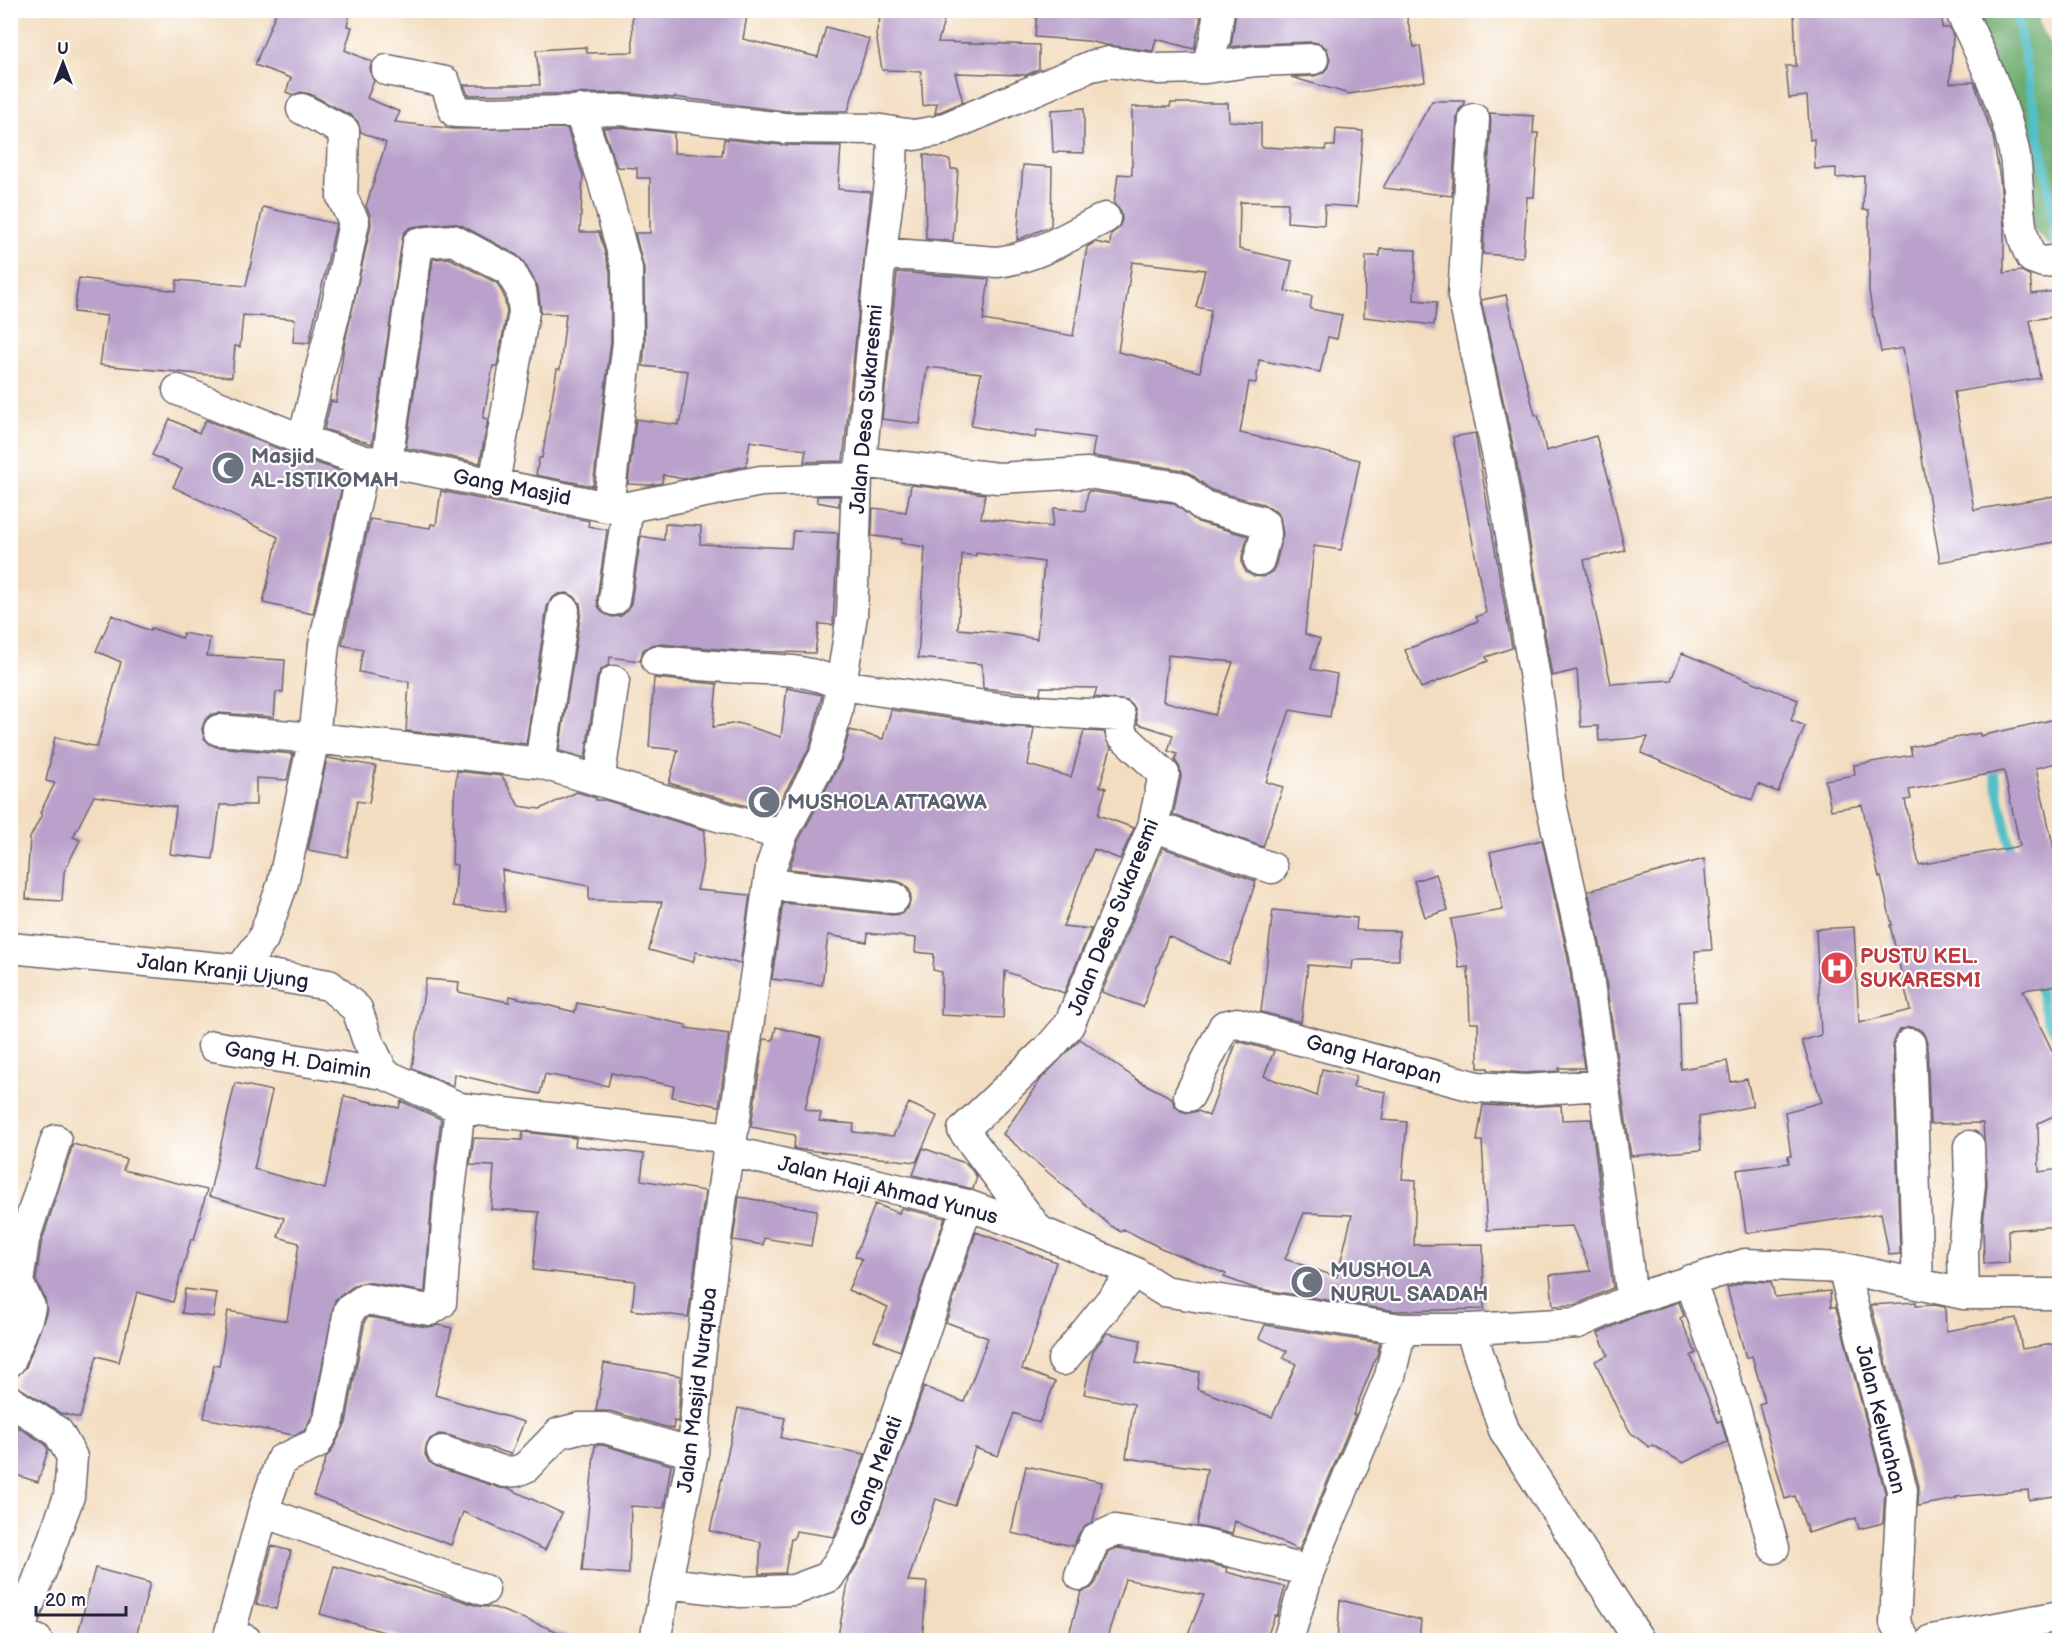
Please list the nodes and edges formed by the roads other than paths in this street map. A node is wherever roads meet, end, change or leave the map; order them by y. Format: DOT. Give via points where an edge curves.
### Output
graph roads {
  1 [pos="1219,10"];
  2 [pos="1960,10"];
  3 [pos="1313,59"];
  4 [pos="1206,68"];
  5 [pos="387,70"];
  6 [pos="302,109"];
  7 [pos="579,110"];
  8 [pos="1474,119"];
  9 [pos="893,132"];
  10 [pos="1105,218"];
  11 [pos="881,253"];
  12 [pos="2051,261"];
  13 [pos="178,390"];
  14 [pos="303,440"];
  15 [pos="376,462"];
  16 [pos="859,470"];
  17 [pos="494,484"];
  18 [pos="618,507"];
  19 [pos="1259,560"];
  20 [pos="614,600"];
  21 [pos="564,610"];
  22 [pos="657,662"];
  23 [pos="614,681"];
  24 [pos="841,685"];
  25 [pos="219,730"];
  26 [pos="314,738"];
  27 [pos="540,763"];
  28 [pos="599,781"];
  29 [pos="1153,826"];
  30 [pos="782,835"];
  31 [pos="1272,868"];
  32 [pos="769,884"];
  33 [pos="894,898"];
  34 [pos="10,948"];
  35 [pos="240,970"];
  36 [pos="1910,1044"];
  37 [pos="213,1046"];
  38 [pos="384,1074"];
  39 [pos="1603,1084"];
  40 [pos="1189,1096"];
  41 [pos="460,1108"];
  42 [pos="56,1140"];
  43 [pos="730,1145"];
  44 [pos="1969,1146"];
  45 [pos="967,1205"];
  46 [pos="1039,1231"];
  47 [pos="1843,1268"];
  48 [pos="1134,1272"];
  49 [pos="1690,1280"];
  50 [pos="1918,1284"];
  51 [pos="1964,1294"];
  52 [pos="2060,1294"];
  53 [pos="1632,1299"];
  54 [pos="1401,1329"];
  55 [pos="1470,1329"];
  56 [pos="1063,1360"];
  57 [pos="10,1361"];
  58 [pos="10,1401"];
  59 [pos="442,1451"];
  60 [pos="693,1453"];
  61 [pos="263,1512"];
  62 [pos="1774,1548"];
  63 [pos="1309,1571"];
  64 [pos="1080,1575"];
  65 [pos="668,1583"];
  66 [pos="484,1590"];
  67 [pos="2060,1616"];
  68 [pos="22,1635"];
  69 [pos="234,1639"];
  70 [pos="655,1641"];
  71 [pos="1288,1641"];
  72 [pos="1639,1641"];
  73 [pos="1905,1641"];
  74 [pos="1932,1641"];
  1 -- 4 [label="street"];
  2 -- 12 [label="street" via="1988,67 2014,152 2024,244 2032,258"];
  3 -- 4 [label="street"];
  4 -- 9 [label="street" via="1158,69 1110,62 1091,66 938,131 914,135"];
  5 -- 7 [label="street" via="445,82 455,112"];
  6 -- 14 [label="street" via="344,131 342,196 354,222"];
  7 -- 9 [label="street" via="621,110 784,128"];
  7 -- 18 [label="street" via="627,269 628,342"];
  8 -- 39 [label="street" via="1463,296 1499,462 1539,703 1550,799 1585,955"];
  9 -- 11 [label="street, Jalan Desa Sukaresmi"];
  10 -- 11 [label="street" via="1029,255 1010,260"];
  11 -- 16 [label="street, Jalan Desa Sukaresmi"];
  13 -- 14 [label="street, Gang Masjid"];
  14 -- 15 [label="street, Gang Masjid"];
  15 -- 17 [label="street, Gang Masjid"];
  15 -- 17 [label="street" via="418,243 453,240 509,270 520,290 524,312"];
  15 -- 26 [label="street" via="324,644"];
  16 -- 18 [label="street, Gang Masjid" via="761,481"];
  16 -- 19 [label="street, Gang Masjid" via="998,478 1087,473 1180,487 1203,506 1265,525"];
  16 -- 24 [label="street, Jalan Desa Sukaresmi" via="852,615"];
  17 -- 18 [label="street, Gang Masjid"];
  18 -- 20 [label="street"];
  21 -- 27 [label="street"];
  22 -- 24 [label="street" via="770,668 822,675"];
  23 -- 28 [label="street"];
  24 -- 29 [label="street, Jalan Desa Sukaresmi" via="1006,709 1120,716 1121,734 1164,774"];
  24 -- 30 [label="street, Jalan Desa Sukaresmi" via="826,753"];
  25 -- 26 [label="street"];
  26 -- 27 [label="street"];
  26 -- 35 [label="street" via="283,884 263,939"];
  27 -- 28 [label="street"];
  28 -- 30 [label="street"];
  29 -- 31 [label="street"];
  29 -- 46 [label="street, Jalan Desa Sukaresmi" via="1069,1025 963,1130"];
  30 -- 32 [label="street, Jalan Desa Sukaresmi"];
  32 -- 33 [label="street"];
  32 -- 43 [label="street, Jalan Desa Sukaresmi"];
  34 -- 35 [label="street, Jalan Kranji Ujung"];
  35 -- 38 [label="street, Jalan Kranji Ujung" via="329,985 357,1009"];
  36 -- 50 [label="street"];
  37 -- 38 [label="street, Gang H. Daimin"];
  38 -- 41 [label="street, Jalan Haji Ahmad Yunus"];
  39 -- 40 [label="street, Gang Harapan" via="1525,1089 1477,1086 1238,1023 1224,1026"];
  39 -- 53 [label="street"];
  41 -- 43 [label="street, Jalan Haji Ahmad Yunus"];
  41 -- 61 [label="street" via="441,1303 430,1310 365,1299 349,1310 329,1420 316,1444 281,1460"];
  42 -- 57 [label="street" via="24,1240 18,1283 30,1306"];
  43 -- 45 [label="street, Jalan Haji Ahmad Yunus"];
  43 -- 60 [label="street, Jalan Masjid Nurquba" via="700,1357"];
  44 -- 51 [label="street"];
  45 -- 46 [label="street, Jalan Haji Ahmad Yunus"];
  45 -- 65 [label="street, Gang Melati" via="851,1542 829,1577 794,1590 741,1592"];
  46 -- 48 [label="street, Jalan Haji Ahmad Yunus"];
  47 -- 49 [label="street, Jalan Haji Ahmad Yunus" via="1745,1264"];
  47 -- 50 [label="street, Jalan Haji Ahmad Yunus"];
  47 -- 73 [label="street, Jalan Kelurahan" via="1902,1490 1894,1623"];
  48 -- 54 [label="street, Jalan Haji Ahmad Yunus" via="1164,1291"];
  48 -- 56 [label="street"];
  49 -- 53 [label="street, Jalan Haji Ahmad Yunus"];
  49 -- 62 [label="street" via="1735,1408"];
  50 -- 51 [label="street, Jalan Haji Ahmad Yunus"];
  51 -- 52 [label="street, Jalan Haji Ahmad Yunus"];
  53 -- 55 [label="street, Jalan Haji Ahmad Yunus" via="1578,1323"];
  54 -- 55 [label="street, Jalan Haji Ahmad Yunus"];
  54 -- 63 [label="street" via="1390,1376"];
  55 -- 72 [label="street" via="1504,1430"];
  58 -- 68 [label="street" via="57,1432 72,1457 69,1496"];
  59 -- 60 [label="street" via="505,1472 516,1471 559,1433 605,1428"];
  60 -- 65 [label="street, Jalan Masjid Nurquba"];
  61 -- 66 [label="street"];
  61 -- 69 [label="street"];
  63 -- 64 [label="street" via="1201,1545 1115,1530 1095,1539"];
  63 -- 71 [label="street"];
  65 -- 70 [label="street, Jalan Masjid Nurquba"];
  67 -- 74 [label="street"];
}
